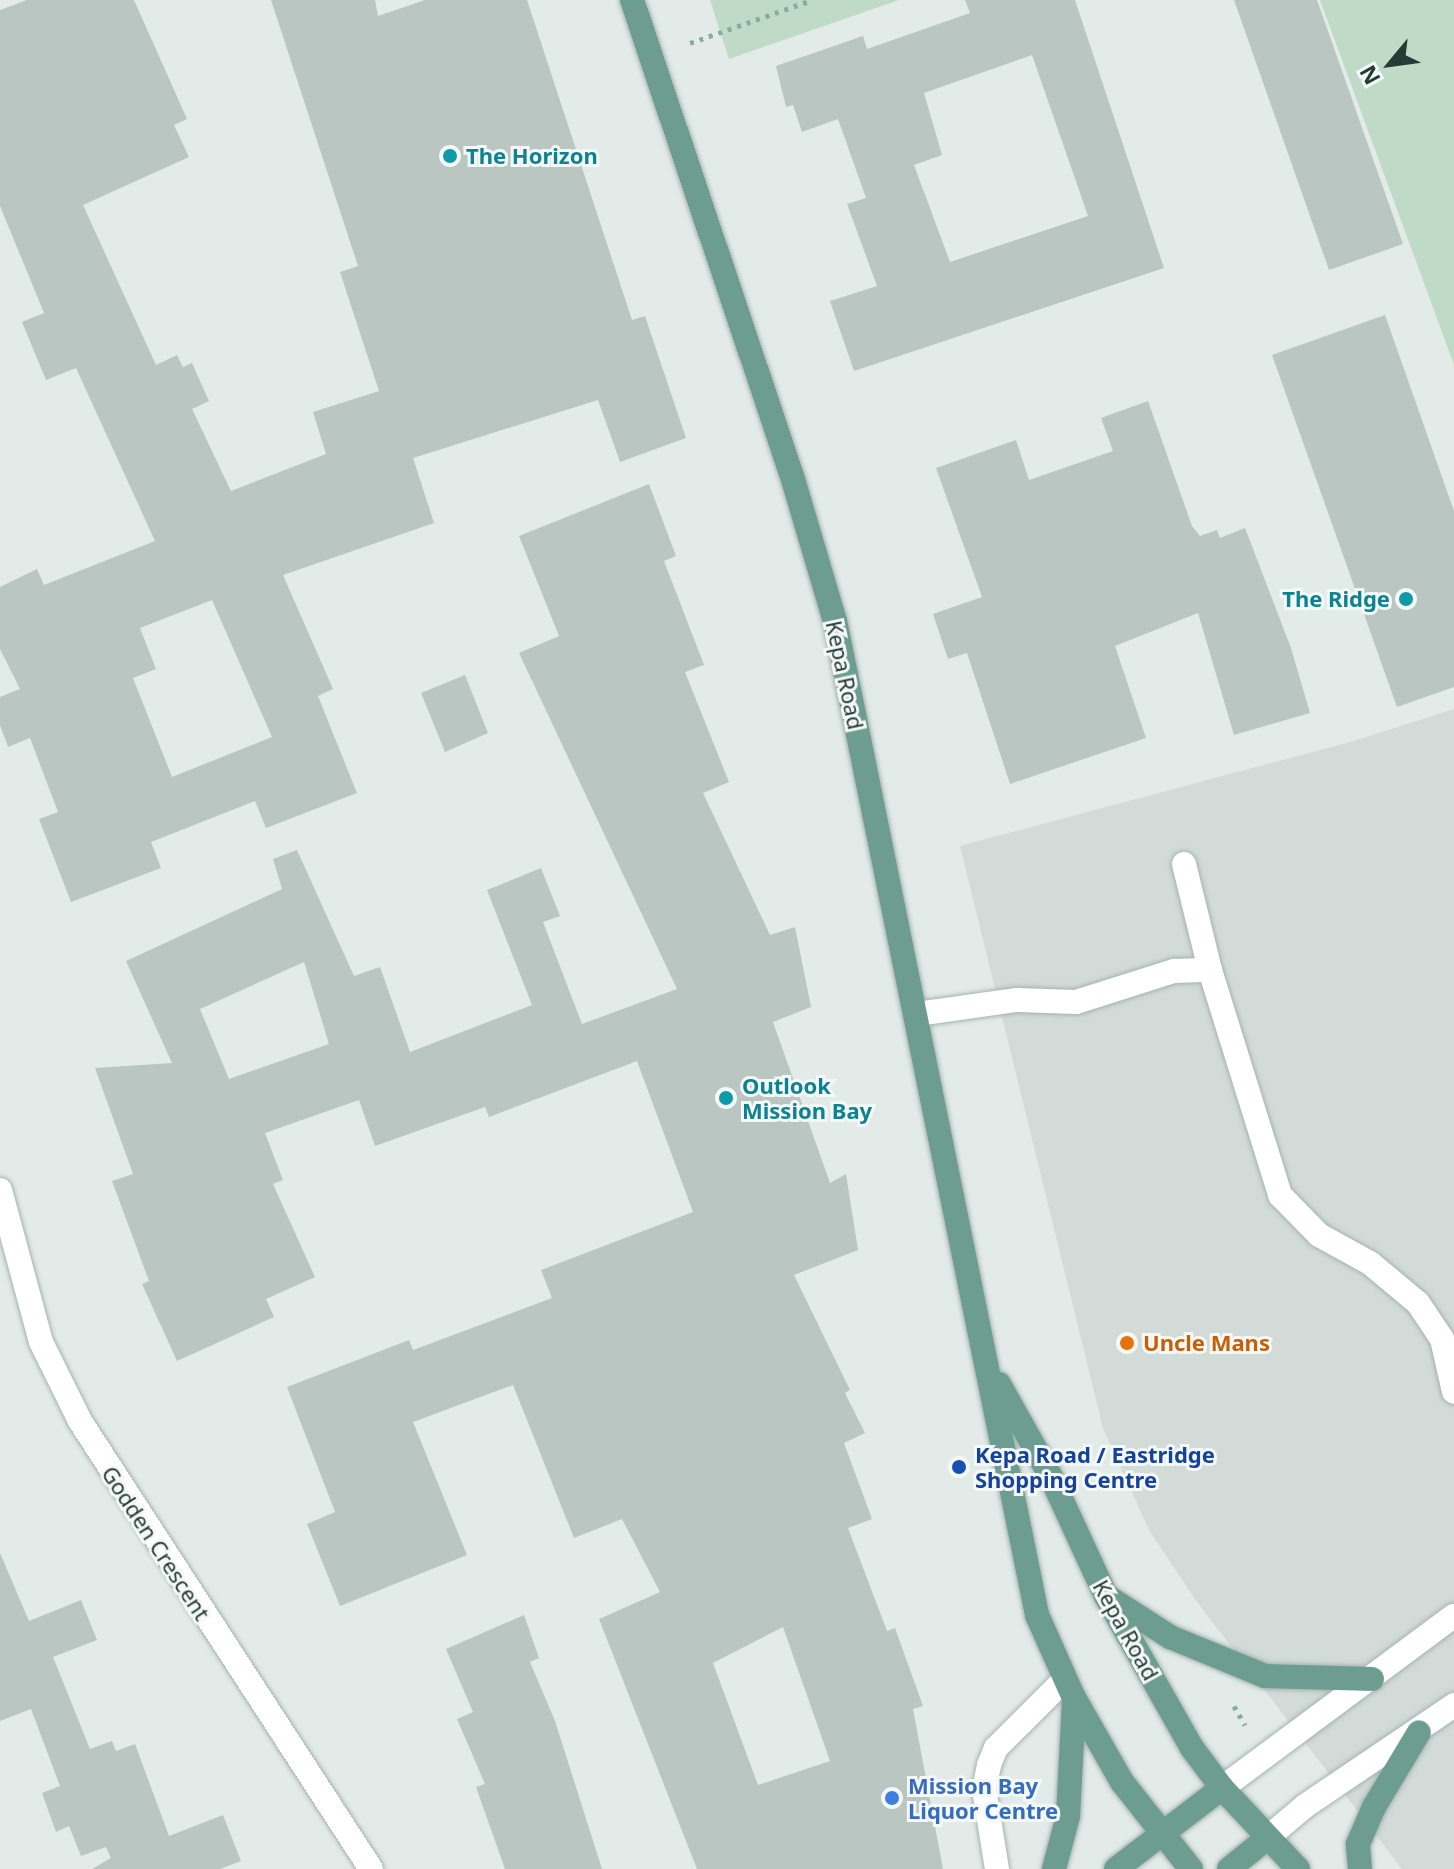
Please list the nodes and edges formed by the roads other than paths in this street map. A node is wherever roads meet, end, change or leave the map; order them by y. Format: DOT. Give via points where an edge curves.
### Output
graph roads {
  1 [pos="632,0"];
  2 [pos="1184,864"];
  3 [pos="1210,970"];
  4 [pos="917,1014"];
  5 [pos="0,1190"];
  6 [pos="1448,1343"];
  7 [pos="990,1368"];
  8 [pos="1454,1392"];
  9 [pos="1106,1596"];
  10 [pos="1454,1616"];
  11 [pos="1372,1679"];
  12 [pos="1069,1687"];
  13 [pos="1454,1705"];
  14 [pos="1419,1732"];
  15 [pos="1222,1788"];
  16 [pos="1163,1833"];
  17 [pos="1266,1839"];
  18 [pos="371,1869"];
  19 [pos="997,1869"];
  20 [pos="1054,1869"];
  21 [pos="1116,1869"];
  22 [pos="1191,1869"];
  23 [pos="1229,1869"];
  24 [pos="1298,1869"];
  25 [pos="1360,1869"];
  1 -- 4 [label="main road, Kepa Road" via="792,476 835,621"];
  2 -- 3 [label="street"];
  3 -- 4 [label="street" via="1174,971 1076,1002 1017,1000"];
  3 -- 6 [label="street" via="1280,1195 1319,1235 1394,1281"];
  4 -- 7 [label="main road, Kepa Road"];
  5 -- 18 [label="street, Godden Crescent" via="41,1342 80,1421"];
  6 -- 8 [label="street"];
  7 -- 9 [label="main road, Kepa Road" via="1051,1477"];
  7 -- 12 [label="main road, Kepa Road" via="1024,1566 1037,1615"];
  9 -- 11 [label="main road" via="1170,1637 1265,1676"];
  9 -- 15 [label="main road, Kepa Road" via="1192,1748"];
  10 -- 11 [label="street"];
  11 -- 15 [label="street"];
  12 -- 16 [label="main road, Kepa Road" via="1122,1782"];
  12 -- 19 [label="street" via="996,1748 989,1765 984,1789"];
  12 -- 20 [label="main road" via="1068,1816"];
  13 -- 14 [label="street"];
  14 -- 17 [label="street" via="1305,1806"];
  14 -- 25 [label="main road" via="1358,1844"];
  15 -- 16 [label="main road"];
  15 -- 17 [label="main road, Kepa Road"];
  16 -- 21 [label="main road"];
  16 -- 22 [label="main road, Kepa Road"];
  17 -- 23 [label="main road"];
  17 -- 24 [label="main road, Kepa Road"];
}
